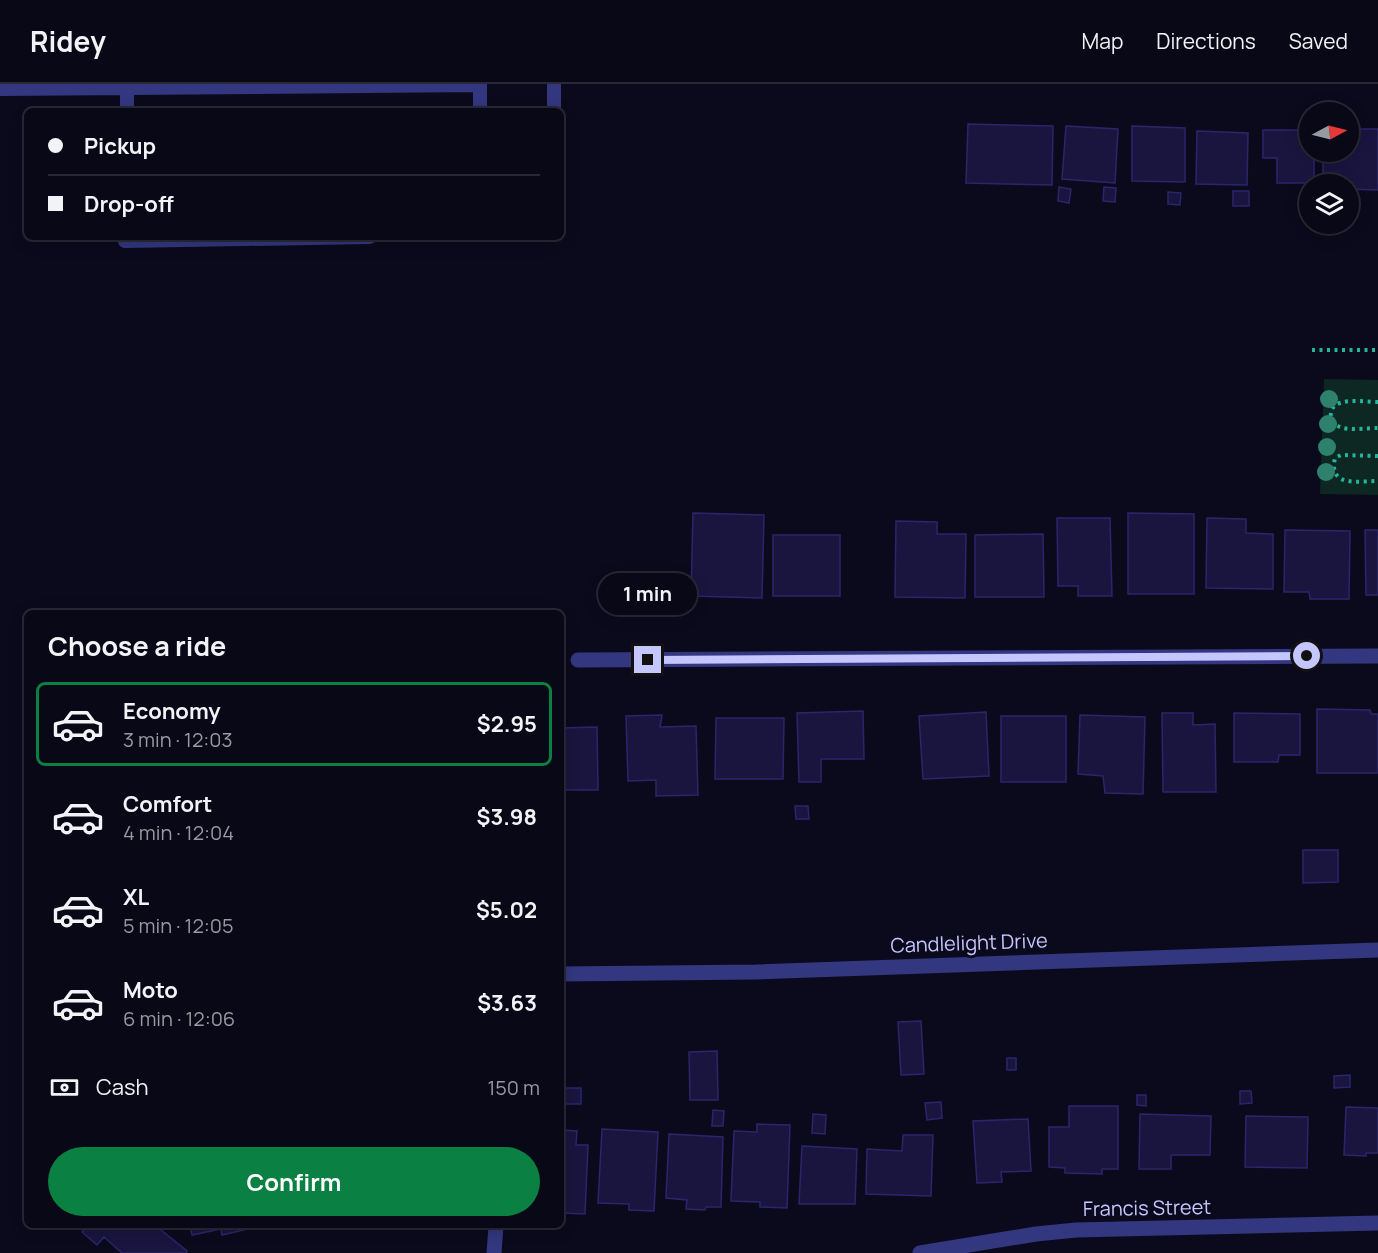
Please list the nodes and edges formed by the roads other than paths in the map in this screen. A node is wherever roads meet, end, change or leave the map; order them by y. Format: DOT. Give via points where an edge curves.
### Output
graph roads {
  1 [pos="480,84"];
  2 [pos="554,84"];
  3 [pos="327,85"];
  4 [pos="130,86"];
  5 [pos="0,88"];
  6 [pos="127,108"];
  7 [pos="480,108"];
  8 [pos="554,108"];
  9 [pos="125,240"];
  10 [pos="186,240"];
  11 [pos="1378,656"];
  12 [pos="578,660"];
  13 [pos="1378,950"];
  14 [pos="564,974"];
  15 [pos="1378,1223"];
  16 [pos="496,1228"];
  17 [pos="494,1253"];
  18 [pos="920,1253"];
  1 -- 3 [label="lane"];
  1 -- 7 [label="lane"];
  2 -- 8 [label="lane"];
  3 -- 4 [label="lane"];
  4 -- 5 [label="lane"];
  4 -- 6 [label="lane"];
  9 -- 10 [label="lane"];
  11 -- 12 [label="street"];
  13 -- 14 [label="street, Candlelight Drive" via="756,972"];
  15 -- 18 [label="street, Francis Street" via="1076,1230"];
  16 -- 17 [label="street"];
}
